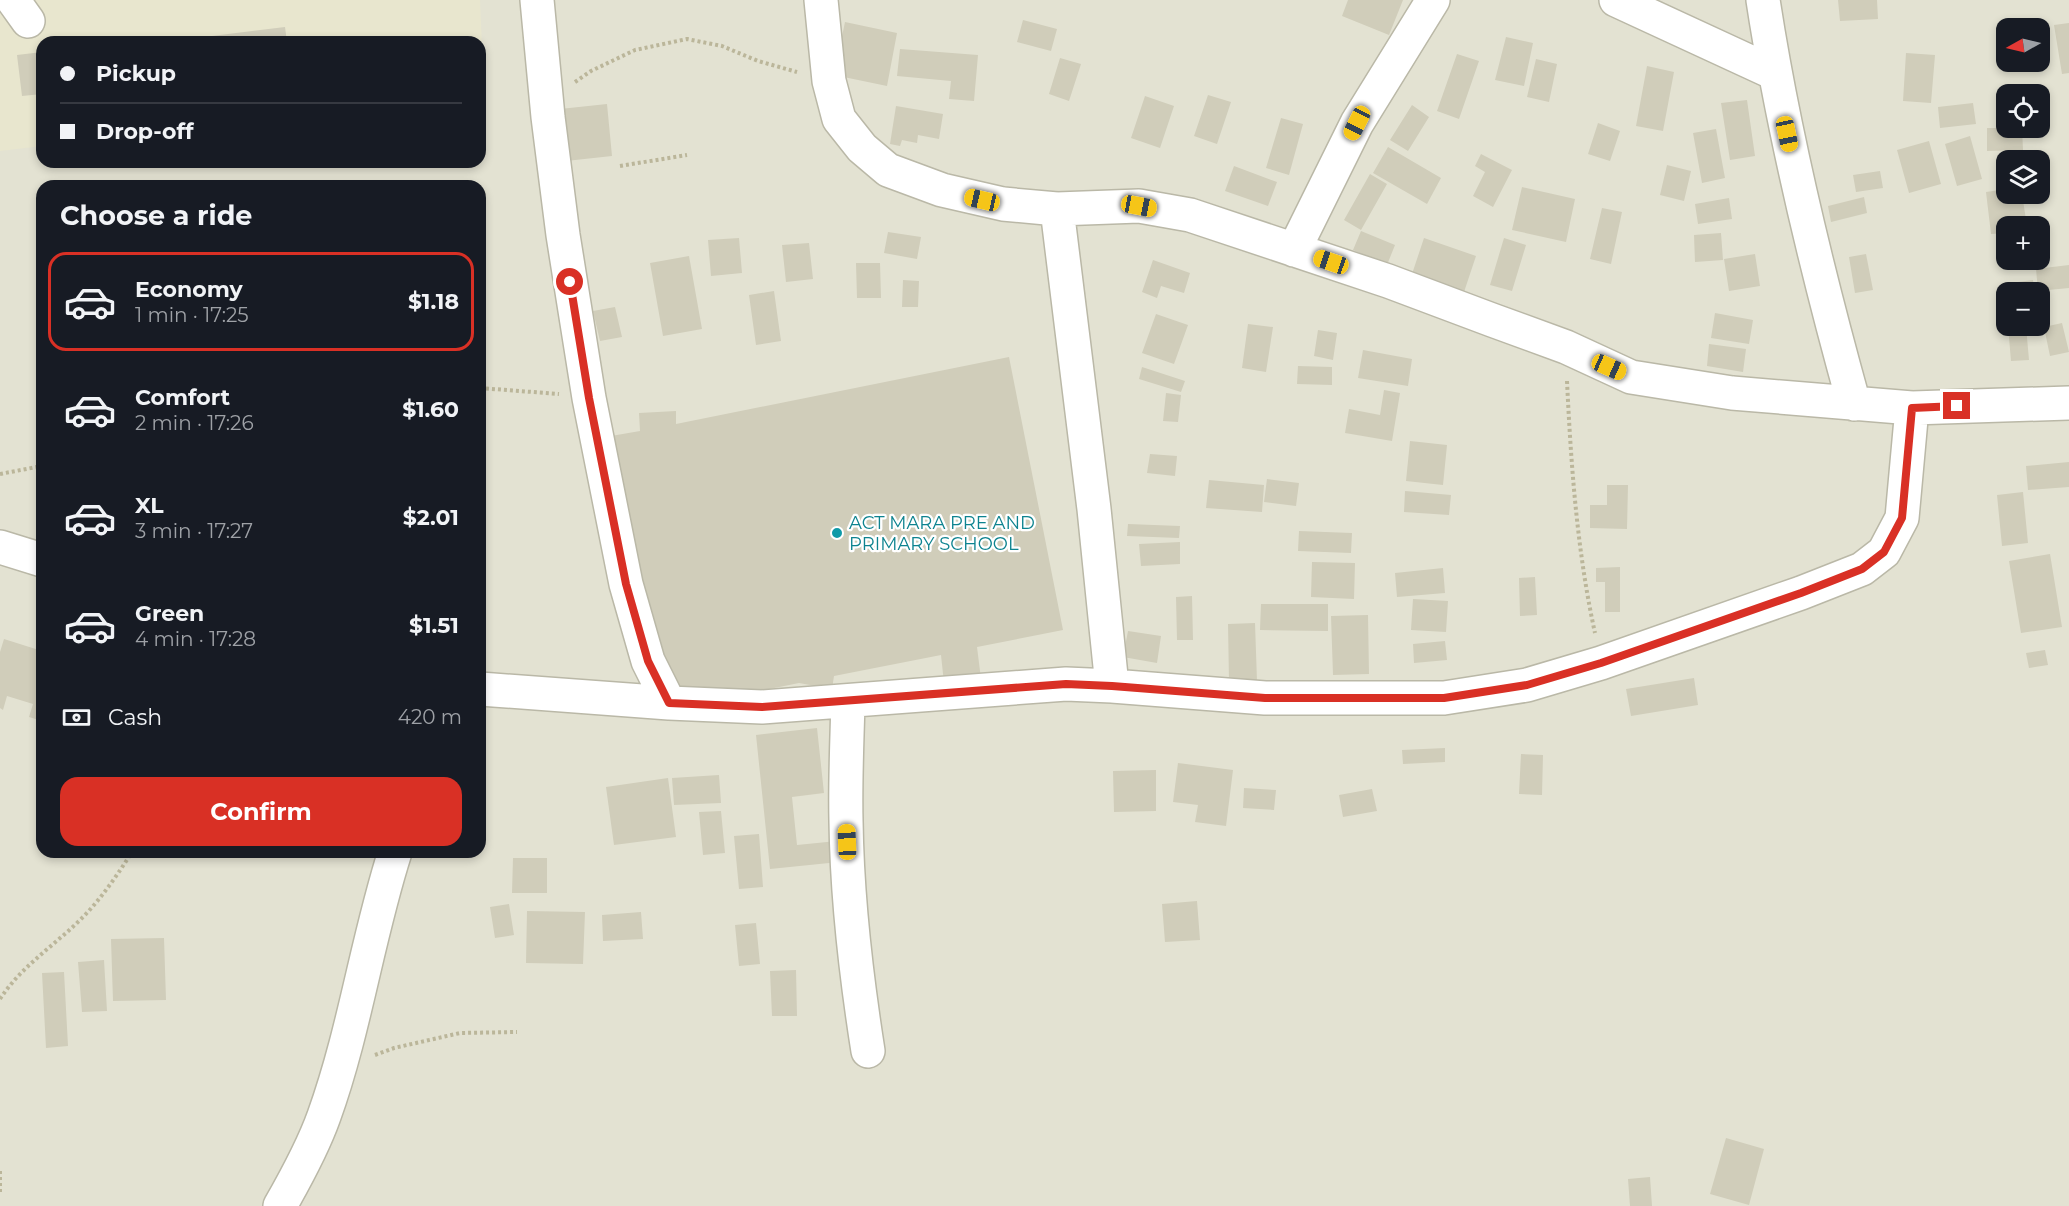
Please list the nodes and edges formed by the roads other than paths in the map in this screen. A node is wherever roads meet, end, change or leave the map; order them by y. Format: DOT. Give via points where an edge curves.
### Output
graph roads {
  1 [pos="537,0"];
  2 [pos="821,0"];
  3 [pos="1433,0"];
  4 [pos="1616,0"];
  5 [pos="1763,0"];
  6 [pos="1774,73"];
  7 [pos="1057,209"];
  8 [pos="1294,250"];
  9 [pos="2069,403"];
  10 [pos="1854,404"];
  11 [pos="1912,408"];
  12 [pos="0,547"];
  13 [pos="36,558"];
  14 [pos="1112,686"];
  15 [pos="486,689"];
  16 [pos="848,701"];
  17 [pos="669,703"];
  18 [pos="393,858"];
  19 [pos="868,1051"];
  20 [pos="280,1206"];
  1 -- 17 [label="street" via="563,236 589,398 626,584 648,661"];
  2 -- 7 [label="street" via="829,81 839,119 862,148 888,170 942,190 1003,204"];
  3 -- 8 [label="street" via="1357,123"];
  4 -- 6 [label="street"];
  5 -- 6 [label="street"];
  6 -- 10 [label="street" via="1827,308"];
  7 -- 8 [label="street" via="1139,206 1190,215"];
  7 -- 14 [label="street"];
  8 -- 10 [label="street" via="1566,347 1631,376 1732,393"];
  9 -- 11 [label="street"];
  10 -- 11 [label="street"];
  11 -- 14 [label="street" via="1902,518 1884,552 1862,569 1801,593 1601,663 1527,685 1444,698 1265,698"];
  12 -- 13 [label="street"];
  14 -- 16 [label="street" via="1066,684"];
  15 -- 17 [label="street"];
  16 -- 17 [label="street" via="762,707"];
  16 -- 19 [label="street" via="849,904"];
  18 -- 20 [label="street" via="339,1071 323,1118"];
}
